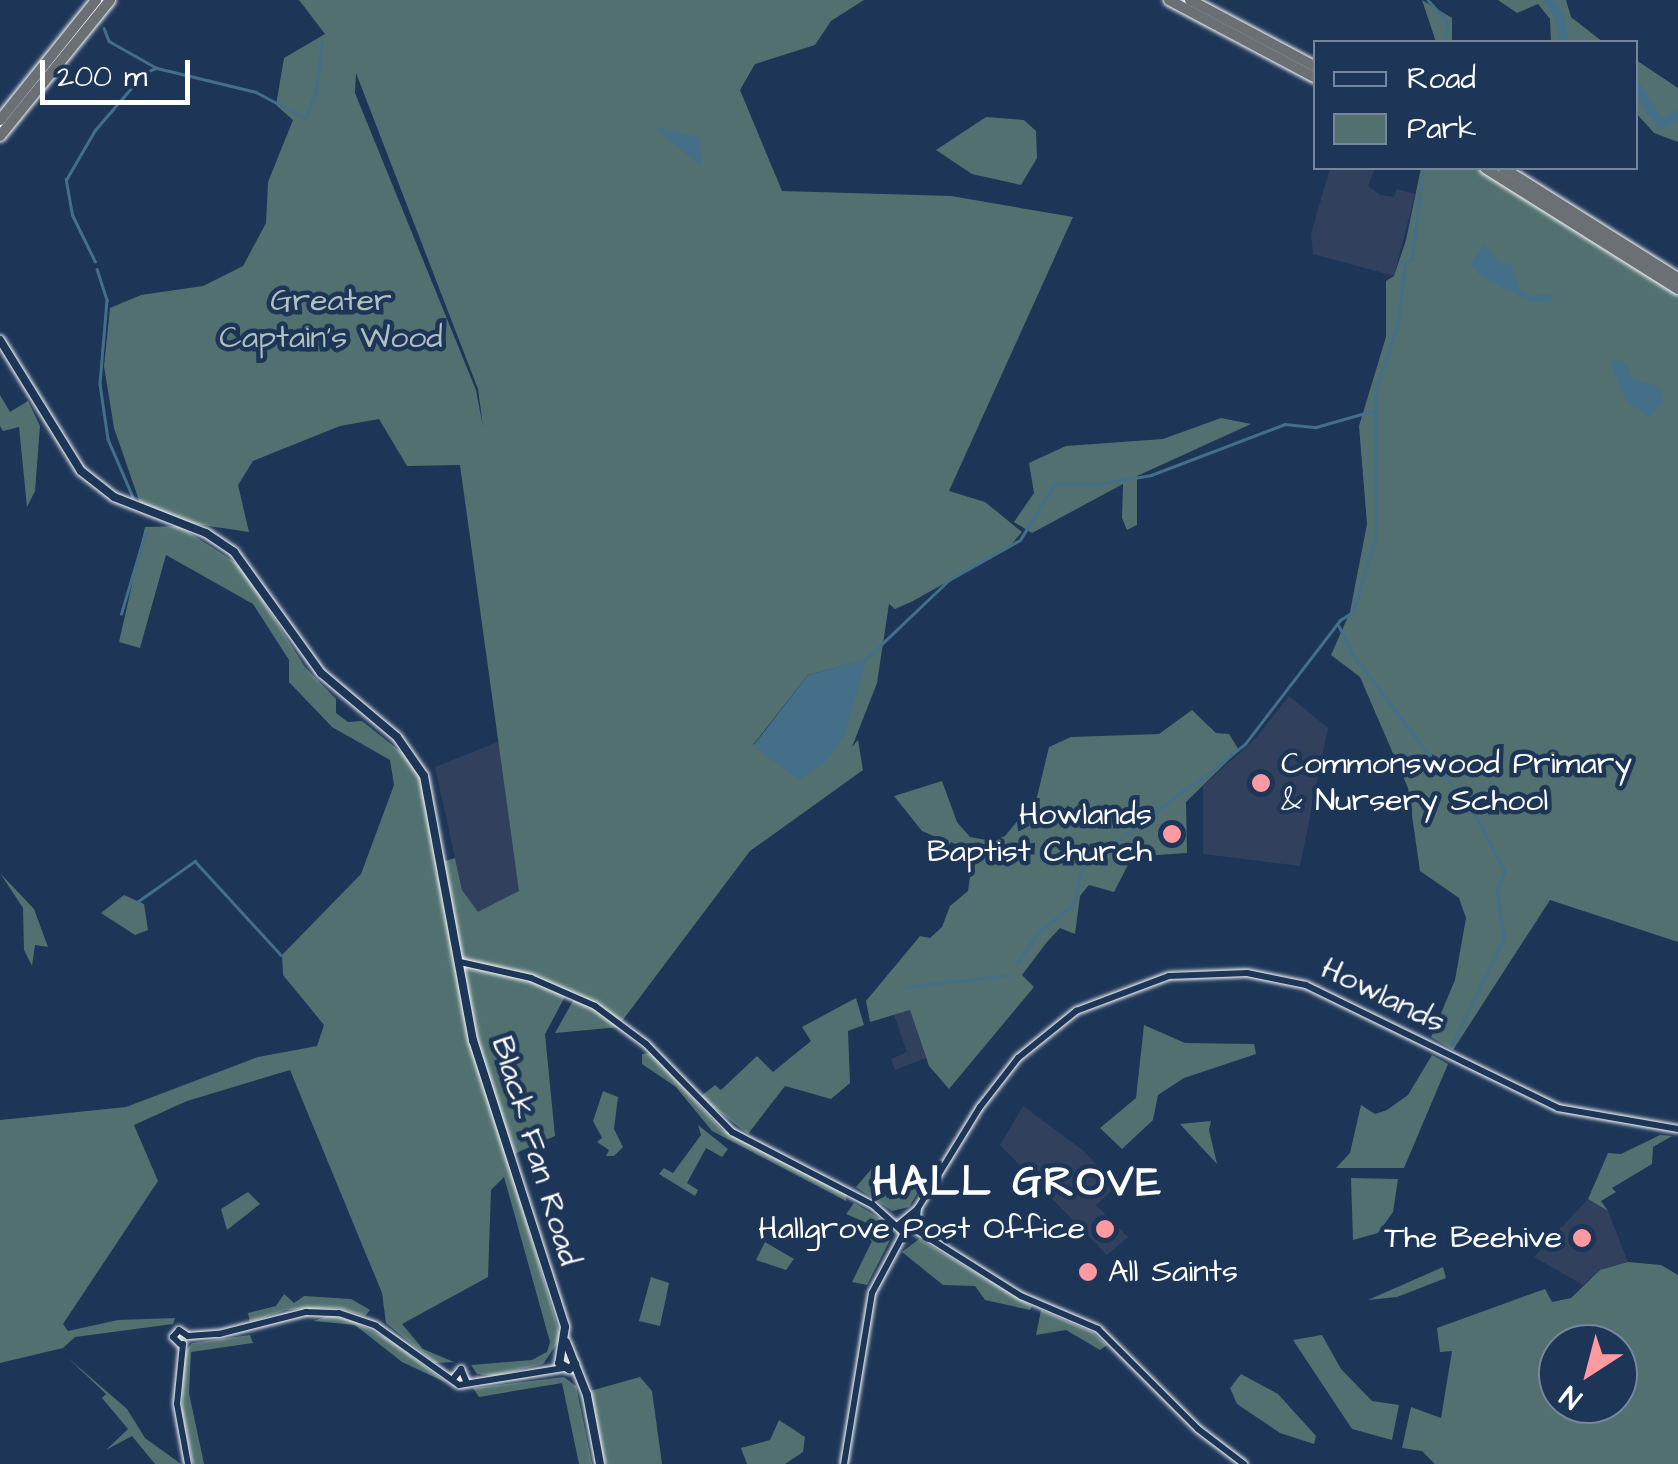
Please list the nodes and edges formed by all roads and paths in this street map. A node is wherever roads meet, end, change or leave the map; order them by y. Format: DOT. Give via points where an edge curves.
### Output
graph roads {
  1 [pos="96,0"];
  2 [pos="110,0"];
  3 [pos="1169,0"];
  4 [pos="1190,0"];
  5 [pos="1313,66"];
  6 [pos="1313,76"];
  7 [pos="0,120"];
  8 [pos="0,136"];
  9 [pos="1488,170"];
  10 [pos="1505,170"];
  11 [pos="1678,278"];
  12 [pos="1678,289"];
  13 [pos="0,340"];
  14 [pos="458,959"];
  15 [pos="492,970"];
  16 [pos="460,977"];
  17 [pos="1678,1129"];
  18 [pos="918,1208"];
  19 [pos="885,1212"];
  20 [pos="905,1216"];
  21 [pos="898,1225"];
  22 [pos="916,1226"];
  23 [pos="904,1234"];
  24 [pos="188,1336"];
  25 [pos="566,1342"];
  26 [pos="180,1344"];
  27 [pos="566,1363"];
  28 [pos="454,1375"];
  29 [pos="466,1378"];
  30 [pos="188,1464"];
  31 [pos="600,1464"];
  32 [pos="844,1464"];
  33 [pos="1244,1464"];
  1 -- 7 [label="highway"];
  2 -- 8 [label="highway"];
  3 -- 6 [label="highway"];
  4 -- 5 [label="highway"];
  9 -- 12 [label="highway"];
  10 -- 11 [label="highway"];
  13 -- 14 [label="main road, Black Fan Road" via="81,471 142,510 206,533 234,552 321,672 407,748 432,802"];
  14 -- 15 [label="street" via="467,968"];
  14 -- 16 [label="main road, Black Fan Road"];
  15 -- 16 [label="street"];
  15 -- 19 [label="street" via="531,978 596,1006 646,1044 732,1132"];
  16 -- 25 [label="main road, Black Fan Road"];
  17 -- 18 [label="street, Howlands" via="1558,1108 1306,985 1248,973 1190,974 1102,998 1045,1034 996,1084"];
  18 -- 20 [label="street, Howlands"];
  18 -- 22 [label="street, Howlands"];
  19 -- 20 [label="street"];
  19 -- 21 [label="street"];
  20 -- 21 [label="street"];
  20 -- 22 [label="street"];
  21 -- 23 [label="street"];
  22 -- 23 [label="street"];
  22 -- 33 [label="street" via="1021,1296 1098,1329 1198,1429"];
  23 -- 32 [label="street" via="872,1293"];
  24 -- 26 [label="street"];
  24 -- 26 [label="street" via="175,1332"];
  24 -- 28 [label="street" via="235,1332 306,1312 338,1312 376,1326"];
  25 -- 27 [label="main road"];
  25 -- 27 [label="main road, Black Fan Road" via="572,1353"];
  26 -- 30 [label="street" via="177,1404"];
  27 -- 29 [label="street"];
  27 -- 31 [label="main road" via="579,1375"];
  28 -- 29 [label="street"];
  28 -- 29 [label="street"];
}
